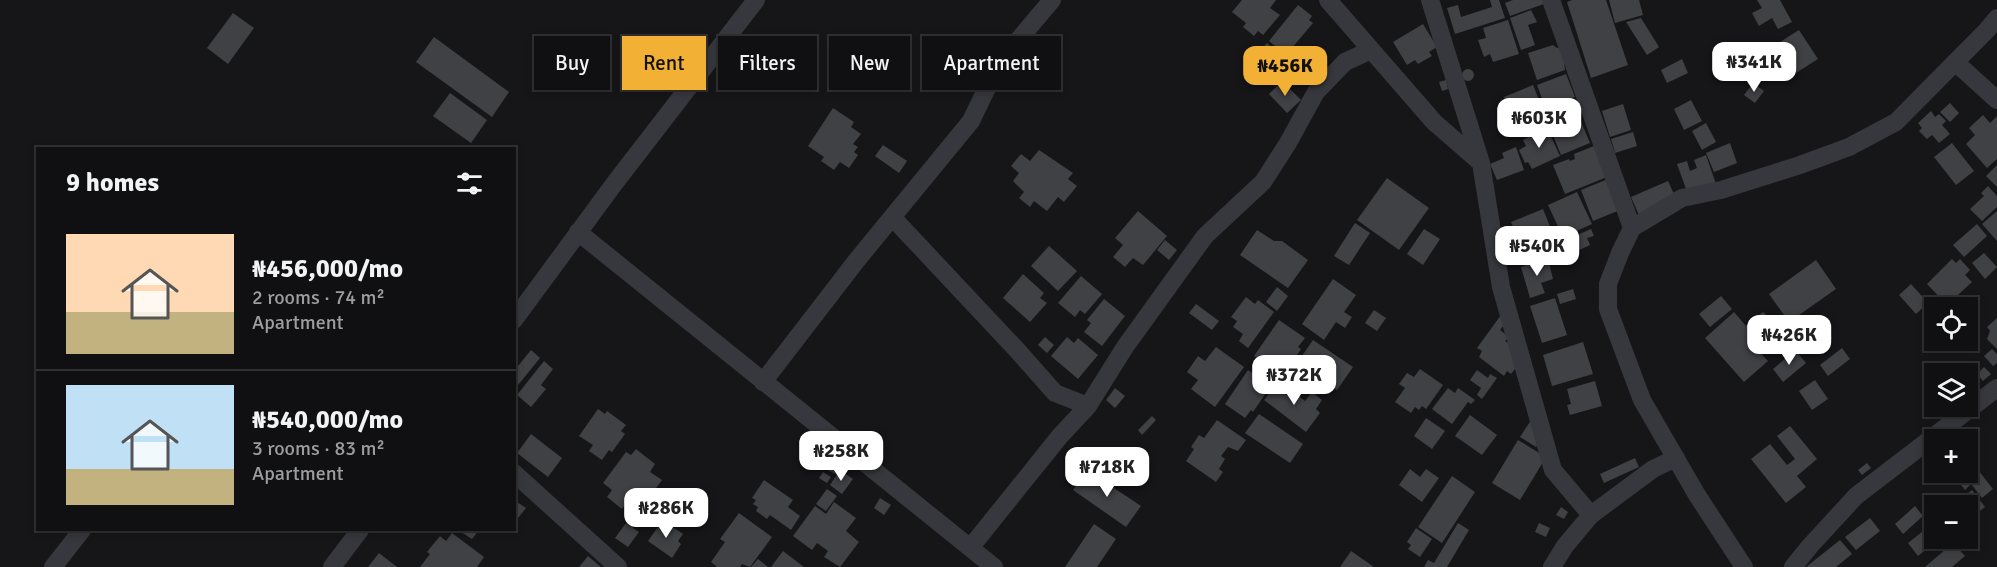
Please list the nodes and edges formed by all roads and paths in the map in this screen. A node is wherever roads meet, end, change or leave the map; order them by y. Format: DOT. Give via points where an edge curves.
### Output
graph roads {
  1 [pos="756,0"];
  2 [pos="1052,0"];
  3 [pos="1328,0"];
  4 [pos="1430,0"];
  5 [pos="1551,0"];
  6 [pos="1997,18"];
  7 [pos="1371,50"];
  8 [pos="1955,62"];
  9 [pos="1997,100"];
  10 [pos="1481,163"];
  11 [pos="893,218"];
  12 [pos="1632,228"];
  13 [pos="578,232"];
  14 [pos="516,317"];
  15 [pos="763,382"];
  16 [pos="1997,388"];
  17 [pos="1088,406"];
  18 [pos="1676,458"];
  19 [pos="516,475"];
  20 [pos="1591,515"];
  21 [pos="81,531"];
  22 [pos="359,531"];
  23 [pos="970,548"];
  24 [pos="53,567"];
  25 [pos="332,567"];
  26 [pos="618,567"];
  27 [pos="994,567"];
  28 [pos="1552,567"];
  29 [pos="1744,567"];
  30 [pos="1793,567"];
  1 -- 13 [label="street"];
  2 -- 11 [label="street" via="999,63 971,121"];
  3 -- 7 [label="street"];
  4 -- 10 [label="street"];
  5 -- 12 [label="street"];
  6 -- 8 [label="street"];
  7 -- 10 [label="street" via="1434,122"];
  7 -- 17 [label="street" via="1345,62 1316,92 1263,182 1205,236 1130,338"];
  8 -- 9 [label="street"];
  8 -- 12 [label="street" via="1896,122 1849,147 1721,190 1682,198"];
  10 -- 20 [label="street" via="1502,287 1553,470"];
  11 -- 15 [label="street"];
  11 -- 17 [label="street" via="1055,393"];
  12 -- 18 [label="street" via="1608,284 1608,309 1642,399"];
  13 -- 14 [label="street"];
  13 -- 15 [label="street"];
  15 -- 23 [label="street"];
  16 -- 30 [label="street" via="1856,496"];
  17 -- 23 [label="street"];
  18 -- 20 [label="street" via="1653,469"];
  18 -- 29 [label="street"];
  19 -- 26 [label="street"];
  20 -- 28 [label="street"];
  21 -- 24 [label="street"];
  22 -- 25 [label="street"];
  23 -- 27 [label="street"];
}
